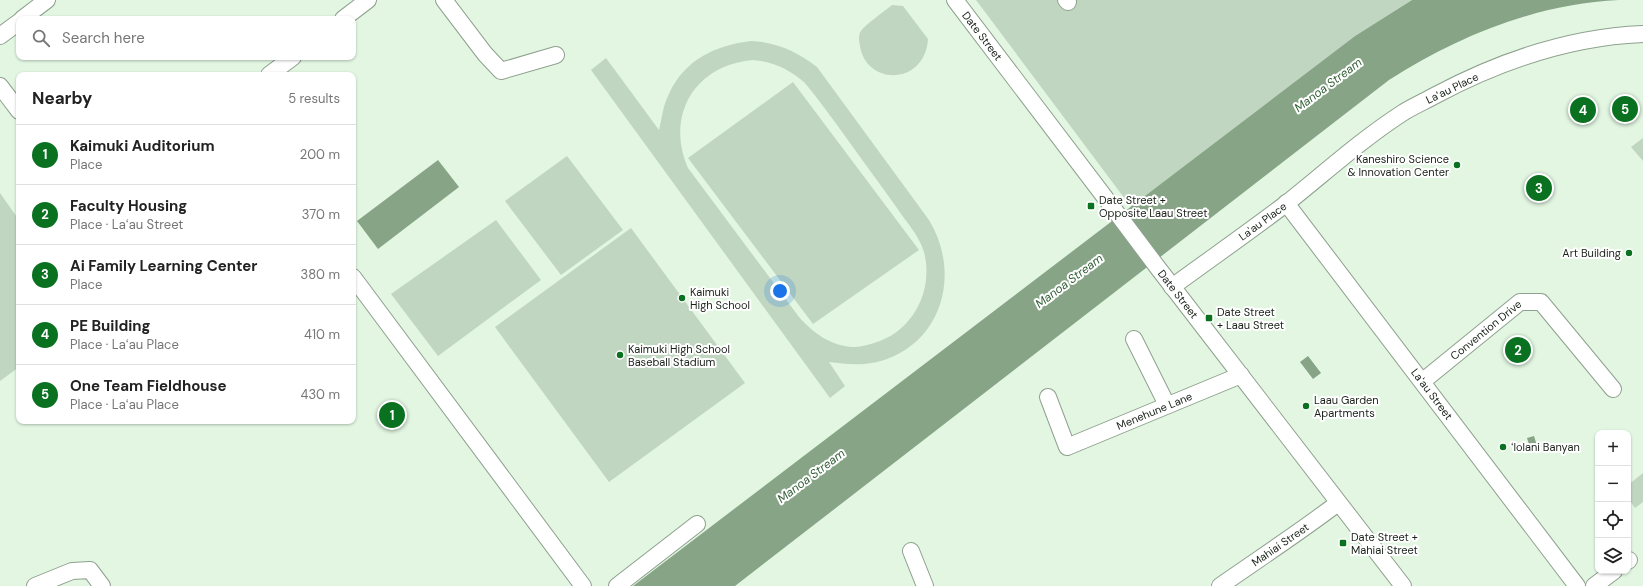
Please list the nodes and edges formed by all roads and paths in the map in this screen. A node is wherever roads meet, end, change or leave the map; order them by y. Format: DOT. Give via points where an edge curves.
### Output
graph roads {
  1 [pos="48,0"];
  2 [pos="368,0"];
  3 [pos="444,0"];
  4 [pos="955,0"];
  5 [pos="26,16"];
  6 [pos="347,16"];
  7 [pos="16,24"];
  8 [pos="1643,34"];
  9 [pos="0,36"];
  10 [pos="556,55"];
  11 [pos="289,60"];
  12 [pos="273,72"];
  13 [pos="0,86"];
  14 [pos="16,107"];
  15 [pos="1350,151"];
  16 [pos="1286,203"];
  17 [pos="356,281"];
  18 [pos="1172,287"];
  19 [pos="1134,339"];
  20 [pos="1241,375"];
  21 [pos="1423,381"];
  22 [pos="1613,389"];
  23 [pos="1048,397"];
  24 [pos="1167,405"];
  25 [pos="1338,503"];
  26 [pos="697,524"];
  27 [pos="912,551"];
  28 [pos="1610,574"];
  29 [pos="35,586"];
  30 [pos="102,586"];
  31 [pos="583,586"];
  32 [pos="617,586"];
  33 [pos="924,586"];
  34 [pos="1220,586"];
  35 [pos="1402,586"];
  36 [pos="1577,586"];
  37 [pos="1594,586"];
  1 -- 5 [label="street"];
  2 -- 6 [label="street"];
  3 -- 10 [label="street" via="501,71"];
  4 -- 18 [label="street, Date Street"];
  7 -- 9 [label="street"];
  8 -- 15 [label="street, Laʻau Place" via="1564,44 1509,62 1462,81 1404,112"];
  11 -- 12 [label="street"];
  13 -- 14 [label="street"];
  15 -- 16 [label="street, La'au Place"];
  16 -- 18 [label="street, La'au Place"];
  16 -- 21 [label="street, Laʻau Street"];
  17 -- 31 [label="street"];
  18 -- 20 [label="street, Date Street"];
  19 -- 24 [label="street"];
  20 -- 24 [label="street, Menehune Lane"];
  20 -- 25 [label="street, Date Street"];
  21 -- 22 [label="street, Convention Drive" via="1520,302 1541,302"];
  21 -- 36 [label="street, Laʻau Street"];
  23 -- 24 [label="street, Menehune Lane" via="1068,447"];
  25 -- 34 [label="street, Mahiai Street"];
  25 -- 35 [label="street, Date Street"];
  26 -- 32 [label="street"];
  27 -- 33 [label="street"];
  28 -- 37 [label="street"];
  29 -- 30 [label="street" via="72,571 90,570"];
}
